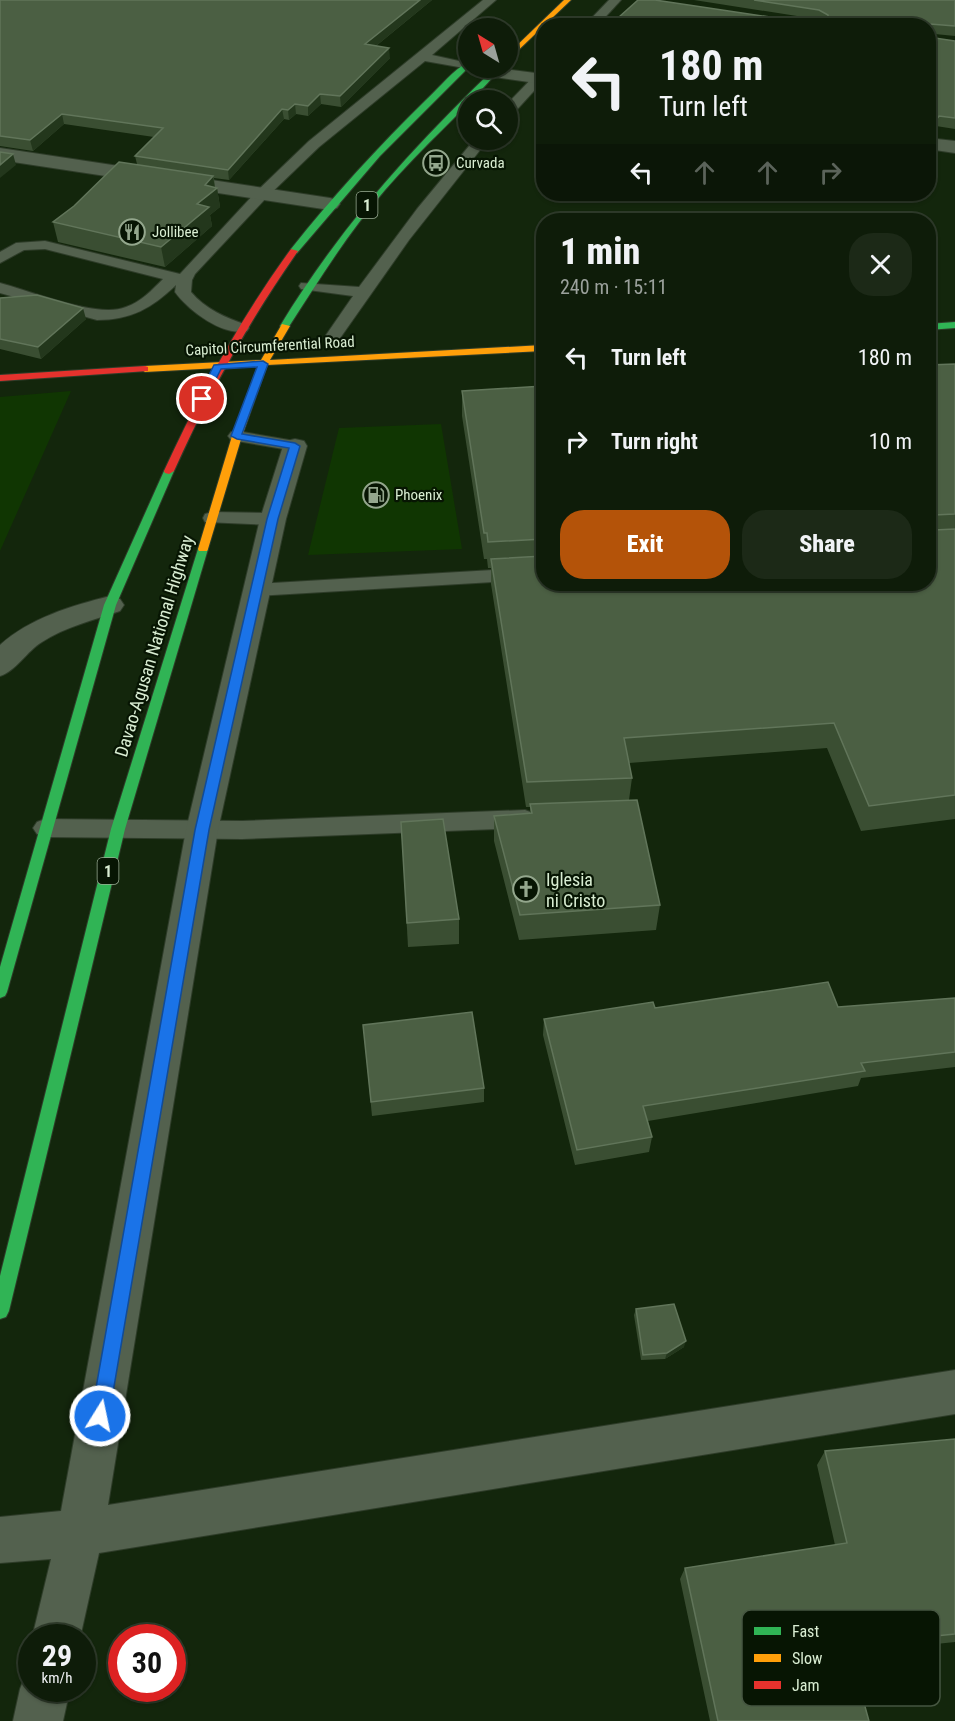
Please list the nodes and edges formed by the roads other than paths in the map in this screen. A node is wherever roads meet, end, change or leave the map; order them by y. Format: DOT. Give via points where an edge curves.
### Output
graph roads {
  1 [pos="490,0"];
  2 [pos="568,0"];
  3 [pos="615,0"];
  4 [pos="549,18"];
  5 [pos="598,18"];
  6 [pos="536,31"];
  7 [pos="518,48"];
  8 [pos="423,57"];
  9 [pos="458,63"];
  10 [pos="458,73"];
  11 [pos="518,73"];
  12 [pos="536,76"];
  13 [pos="488,78"];
  14 [pos="536,82"];
  15 [pos="518,101"];
  16 [pos="936,144"];
  17 [pos="955,147"];
  18 [pos="473,150"];
  19 [pos="0,154"];
  20 [pos="262,194"];
  21 [pos="330,204"];
  22 [pos="0,258"];
  23 [pos="179,279"];
  24 [pos="307,286"];
  25 [pos="0,288"];
  26 [pos="362,292"];
  27 [pos="955,325"];
  28 [pos="936,326"];
  29 [pos="241,328"];
  30 [pos="332,338"];
  31 [pos="536,348"];
  32 [pos="263,364"];
  33 [pos="218,367"];
  34 [pos="0,378"];
  35 [pos="237,436"];
  36 [pos="295,446"];
  37 [pos="212,518"];
  38 [pos="273,519"];
  39 [pos="536,573"];
  40 [pos="256,590"];
  41 [pos="110,605"];
  42 [pos="0,666"];
  43 [pos="546,818"];
  44 [pos="45,828"];
  45 [pos="118,829"];
  46 [pos="202,830"];
  47 [pos="0,992"];
  48 [pos="0,1311"];
  49 [pos="955,1392"];
  50 [pos="80,1533"];
  51 [pos="0,1540"];
  52 [pos="59,1624"];
  53 [pos="42,1702"];
  54 [pos="38,1721"];
  1 -- 8 [label="lane"];
  2 -- 4 [label="main road"];
  3 -- 5 [label="lane"];
  6 -- 7 [label="main road"];
  8 -- 9 [label="lane"];
  8 -- 20 [label="lane" via="314,144"];
  10 -- 21 [label="main road, 1" via="402,126"];
  11 -- 12 [label="street"];
  13 -- 24 [label="main road, Davao-Agusan National Highway / 1" via="363,209"];
  14 -- 15 [label="lane"];
  16 -- 17 [label="street"];
  18 -- 26 [label="lane"];
  19 -- 20 [label="street"];
  20 -- 21 [label="street"];
  20 -- 23 [label="lane"];
  21 -- 29 [label="main road, 1" via="270,282"];
  22 -- 23 [label="lane" via="21,246 45,245"];
  23 -- 25 [label="lane" via="140,309 109,316"];
  23 -- 29 [label="lane" via="190,303 217,321"];
  24 -- 26 [label="lane"];
  24 -- 32 [label="main road, Davao-Agusan National Highway / 1"];
  26 -- 30 [label="lane"];
  27 -- 28 [label="main road"];
  29 -- 33 [label="main road, 1"];
  31 -- 32 [label="main road, Capitol Circumferential Road"];
  32 -- 33 [label="main road, Capitol Circumferential Road"];
  32 -- 35 [label="main road, Davao-Agusan National Highway / 1"];
  33 -- 34 [label="main road, Capitol Circumferential Road"];
  33 -- 41 [label="main road, 1"];
  35 -- 36 [label="lane"];
  35 -- 37 [label="main road, Davao-Agusan National Highway / 1"];
  36 -- 38 [label="street"];
  37 -- 38 [label="lane"];
  37 -- 45 [label="main road, Davao-Agusan National Highway / 1"];
  38 -- 40 [label="street"];
  39 -- 40 [label="lane"];
  40 -- 46 [label="street"];
  41 -- 42 [label="street" via="69,618 30,637"];
  41 -- 44 [label="main road, 1"];
  43 -- 46 [label="lane"];
  44 -- 45 [label="lane"];
  44 -- 47 [label="main road, 1"];
  45 -- 46 [label="lane"];
  45 -- 48 [label="main road, Davao-Agusan National Highway / 1"];
  46 -- 50 [label="street"];
  49 -- 50 [label="street"];
  50 -- 51 [label="street"];
  50 -- 52 [label="street"];
  53 -- 54 [label="street"];
}
